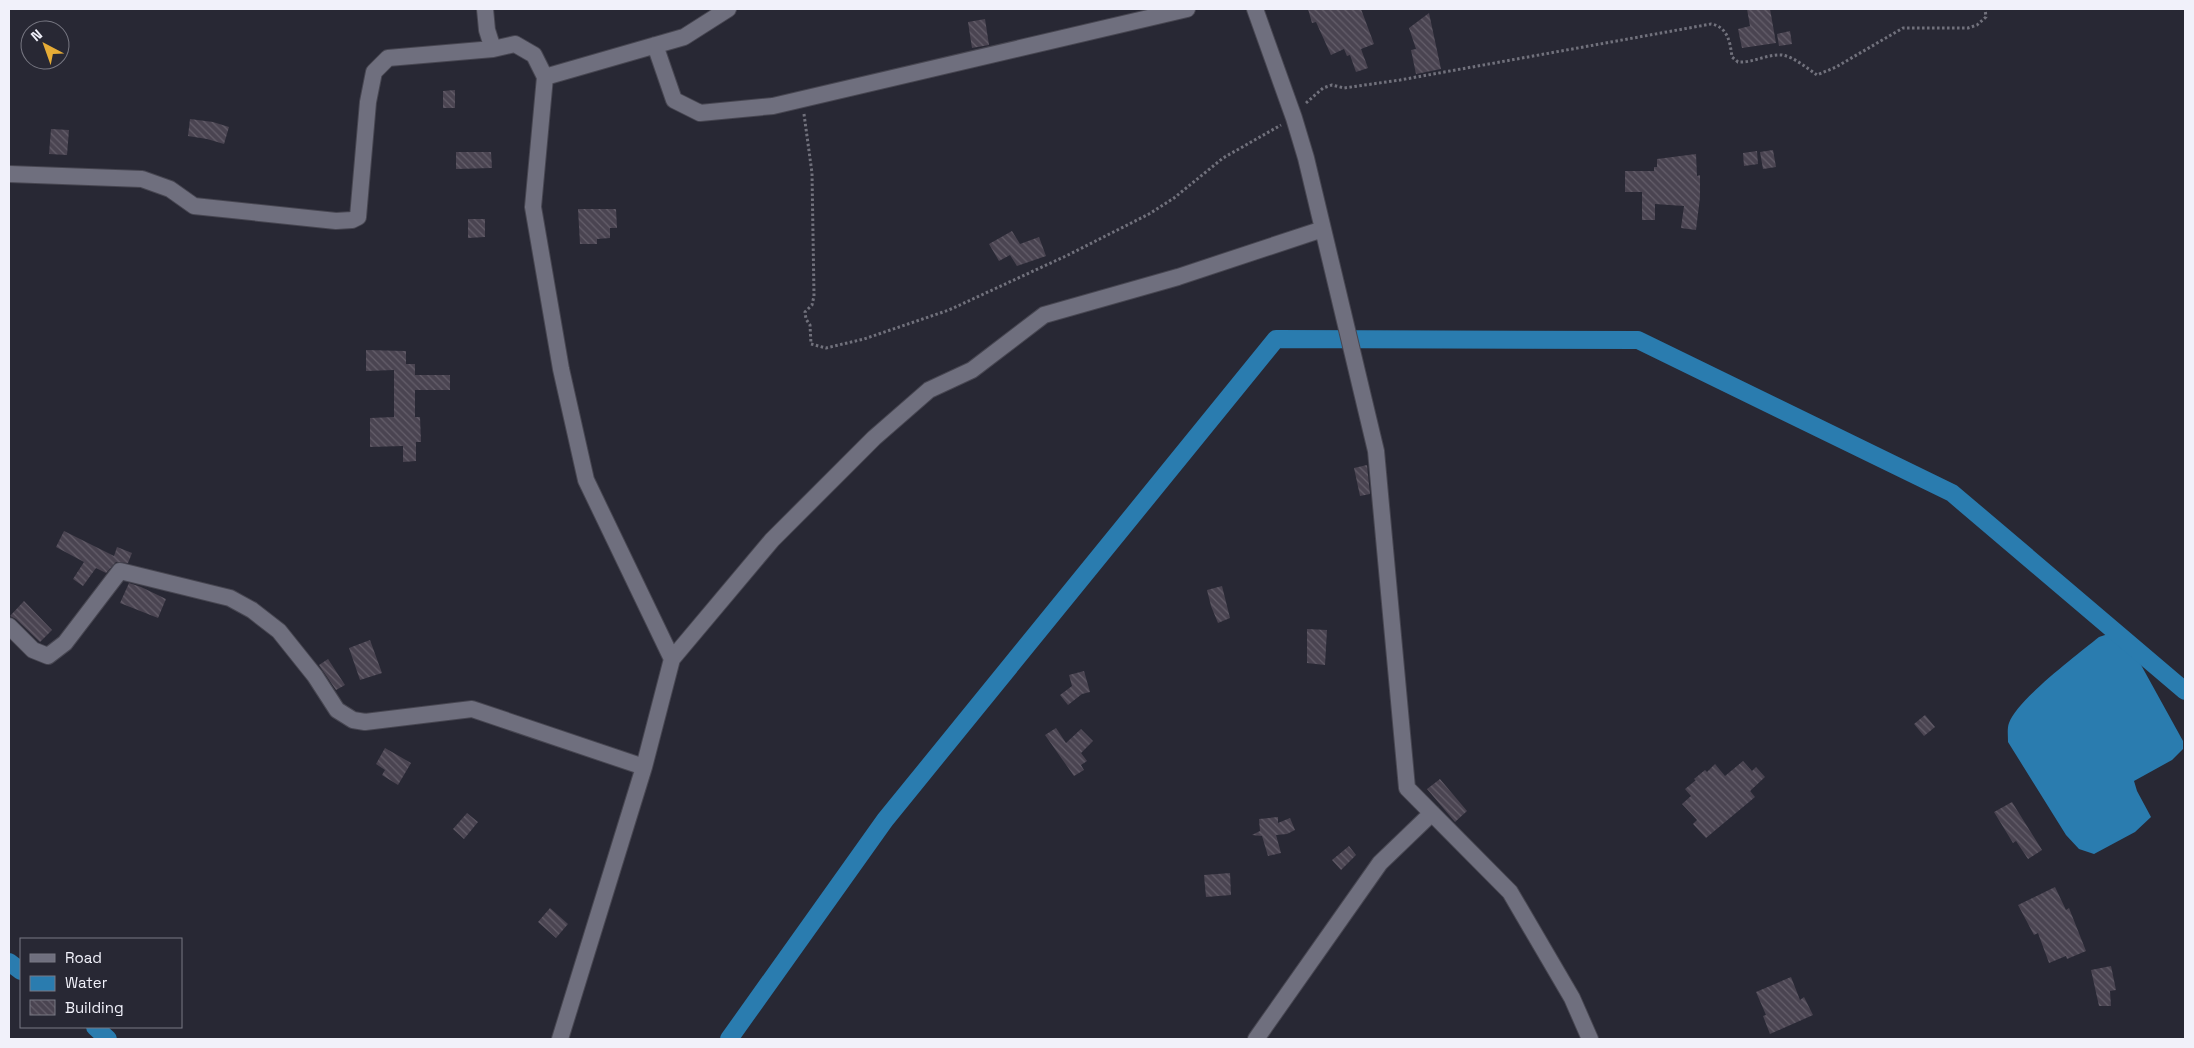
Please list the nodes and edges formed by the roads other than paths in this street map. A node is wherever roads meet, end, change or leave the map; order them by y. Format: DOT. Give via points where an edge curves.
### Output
graph roads {
  1 [pos="485,9"];
  2 [pos="728,9"];
  3 [pos="1187,9"];
  4 [pos="1255,9"];
  5 [pos="655,45"];
  6 [pos="493,49"];
  7 [pos="545,77"];
  8 [pos="9,174"];
  9 [pos="1323,229"];
  10 [pos="9,626"];
  11 [pos="672,659"];
  12 [pos="644,767"];
  13 [pos="1432,813"];
  14 [pos="560,1039"];
  15 [pos="1256,1039"];
  16 [pos="1590,1039"];
  1 -- 6 [label="street"];
  2 -- 5 [label="street" via="684,37"];
  3 -- 5 [label="street" via="773,106 700,113 674,100"];
  4 -- 9 [label="street" via="1296,126"];
  5 -- 7 [label="street"];
  6 -- 7 [label="street" via="515,44 534,55"];
  6 -- 8 [label="street" via="388,58 374,72 368,102 358,217 352,220 194,206 170,189 142,179"];
  7 -- 11 [label="street" via="533,207 561,369 586,480"];
  9 -- 11 [label="street" via="1178,277 1044,315 972,370 929,390 874,438 772,540"];
  9 -- 13 [label="street" via="1376,451 1407,788"];
  10 -- 12 [label="street" via="33,650 48,656 65,643 120,571 230,598 252,610 279,631 315,676 336,710 353,720 365,722 472,709"];
  11 -- 12 [label="street"];
  12 -- 14 [label="street"];
  13 -- 15 [label="street" via="1380,864"];
  13 -- 16 [label="street" via="1510,892 1572,998"];
}
